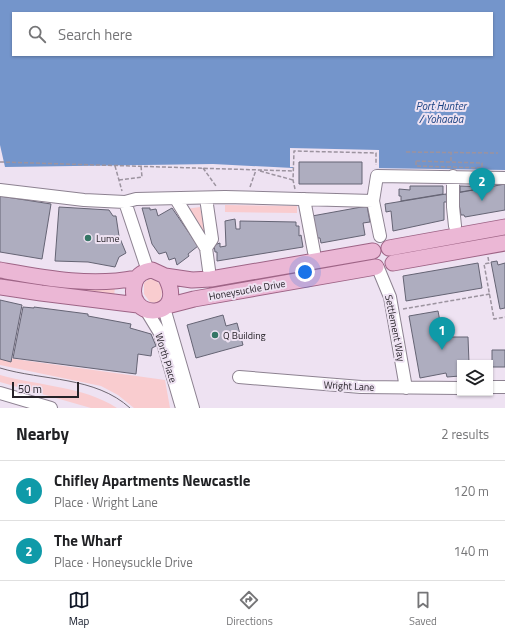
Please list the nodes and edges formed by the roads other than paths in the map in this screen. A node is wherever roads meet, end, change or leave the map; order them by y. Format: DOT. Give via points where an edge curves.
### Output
graph roads {
  1 [pos="453,176"];
  2 [pos="505,178"];
  3 [pos="0,190"];
  4 [pos="206,198"];
  5 [pos="176,199"];
  6 [pos="304,199"];
  7 [pos="373,201"];
  8 [pos="125,202"];
  9 [pos="455,226"];
  10 [pos="505,227"];
  11 [pos="380,236"];
  12 [pos="505,243"];
  13 [pos="206,248"];
  14 [pos="389,248"];
  15 [pos="373,251"];
  16 [pos="314,252"];
  17 [pos="393,263"];
  18 [pos="377,267"];
  19 [pos="0,270"];
  20 [pos="209,270"];
  21 [pos="142,274"];
  22 [pos="165,276"];
  23 [pos="0,287"];
  24 [pos="142,307"];
  25 [pos="165,307"];
  26 [pos="239,377"];
  27 [pos="493,387"];
  28 [pos="505,387"];
  29 [pos="406,388"];
  30 [pos="457,388"];
  31 [pos="0,393"];
  32 [pos="46,407"];
  33 [pos="182,408"];
  34 [pos="193,408"];
  1 -- 2 [label="street"];
  1 -- 7 [label="street" via="377,176"];
  1 -- 9 [label="street"];
  3 -- 8 [label="street"];
  4 -- 5 [label="street"];
  4 -- 6 [label="street"];
  4 -- 13 [label="street" via="212,239"];
  5 -- 8 [label="street" via="136,198"];
  5 -- 13 [label="street"];
  6 -- 7 [label="street"];
  6 -- 16 [label="street"];
  7 -- 11 [label="street"];
  8 -- 21 [label="street" via="133,224"];
  10 -- 14 [label="main road"];
  12 -- 17 [label="main road"];
  13 -- 20 [label="street"];
  14 -- 15 [label="main road" via="381,246"];
  14 -- 17 [label="main road" via="394,257"];
  15 -- 18 [label="main road" via="372,259"];
  15 -- 22 [label="main road, Honeysuckle Drive" via="211,279 192,280"];
  17 -- 18 [label="main road" via="388,268"];
  18 -- 25 [label="main road, Honeysuckle Drive" via="194,299"];
  18 -- 29 [label="street, Settlement Way" via="390,297"];
  19 -- 21 [label="main road" via="96,282 117,282"];
  21 -- 22 [label="main road" via="155,272"];
  21 -- 24 [label="main road" via="134,290"];
  22 -- 25 [label="main road" via="170,293 169,303"];
  23 -- 24 [label="main road"];
  24 -- 25 [label="main road" via="154,312"];
  24 -- 33 [label="street, Worth Place" via="160,333"];
  25 -- 34 [label="street, Worth Place"];
  26 -- 29 [label="street, Wright Lane"];
  27 -- 28 [label="street"];
  29 -- 30 [label="street, Wright Lane"];
  31 -- 32 [label="street"];
}
